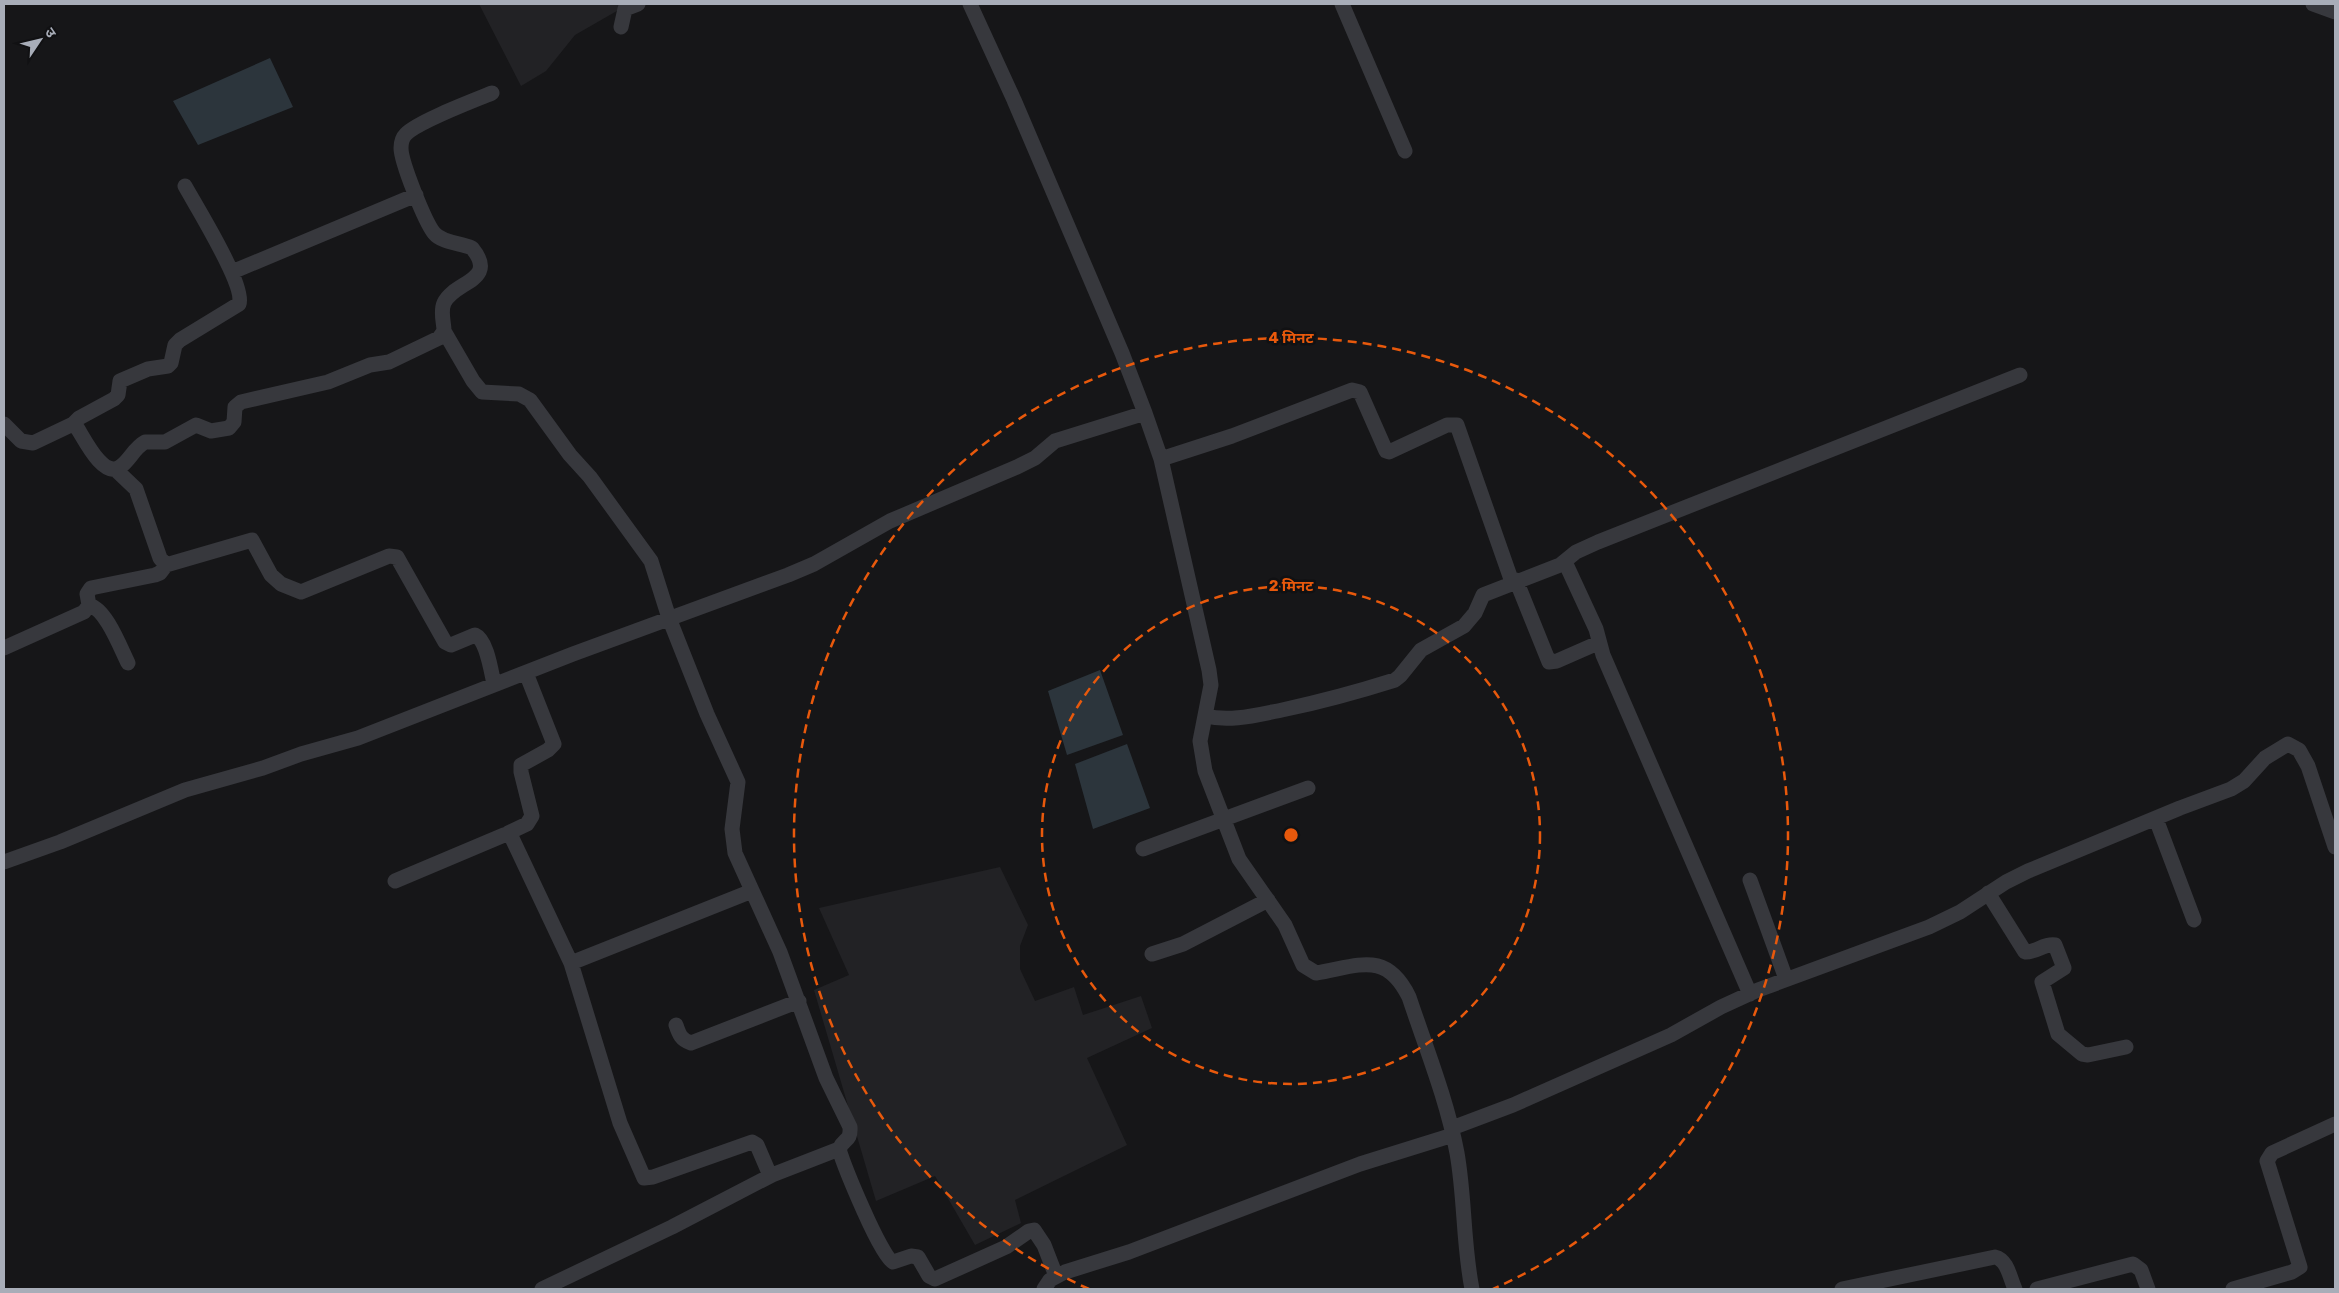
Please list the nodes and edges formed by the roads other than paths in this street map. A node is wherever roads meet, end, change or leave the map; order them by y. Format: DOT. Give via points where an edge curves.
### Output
graph roads {
  1 [pos="638,4"];
  2 [pos="970,4"];
  3 [pos="1342,4"];
  4 [pos="2313,4"];
  5 [pos="2335,12"];
  6 [pos="621,27"];
  7 [pos="492,93"];
  8 [pos="1405,151"];
  9 [pos="185,186"];
  10 [pos="416,196"];
  11 [pos="232,272"];
  12 [pos="444,331"];
  13 [pos="2020,375"];
  14 [pos="1145,413"];
  15 [pos="4,424"];
  16 [pos="72,424"];
  17 [pos="1160,459"];
  18 [pos="115,469"];
  19 [pos="1565,562"];
  20 [pos="166,564"];
  21 [pos="1514,581"];
  22 [pos="89,605"];
  23 [pos="669,618"];
  24 [pos="1598,643"];
  25 [pos="4,648"];
  26 [pos="128,663"];
  27 [pos="526,673"];
  28 [pos="494,684"];
  29 [pos="1205,716"];
  30 [pos="1308,788"];
  31 [pos="1223,819"];
  32 [pos="2156,819"];
  33 [pos="508,833"];
  34 [pos="1144,848"];
  35 [pos="2335,848"];
  36 [pos="4,862"];
  37 [pos="1750,880"];
  38 [pos="395,881"];
  39 [pos="752,892"];
  40 [pos="1988,894"];
  41 [pos="1268,900"];
  42 [pos="2194,920"];
  43 [pos="1152,954"];
  44 [pos="571,963"];
  45 [pos="1786,979"];
  46 [pos="1750,994"];
  47 [pos="799,1001"];
  48 [pos="676,1025"];
  49 [pos="2126,1047"];
  50 [pos="2335,1124"];
  51 [pos="1452,1132"];
  52 [pos="839,1149"];
  53 [pos="772,1175"];
  54 [pos="1056,1276"];
  55 [pos="542,1289"];
  56 [pos="1044,1289"];
  57 [pos="1472,1289"];
  58 [pos="1842,1289"];
  59 [pos="2014,1289"];
  60 [pos="2037,1289"];
  61 [pos="2148,1289"];
  62 [pos="2233,1289"];
  1 -- 6 [label="street" via="625,9"];
  2 -- 14 [label="street" via="1018,108"];
  3 -- 8 [label="street"];
  4 -- 5 [label="street"];
  7 -- 10 [label="street" via="406,134 401,148"];
  9 -- 11 [label="street"];
  10 -- 11 [label="street"];
  10 -- 12 [label="street" via="434,233 441,239 472,248 481,264 476,278 453,292 444,302"];
  11 -- 16 [label="street" via="239,291 238,304 180,340 168,366 124,378 114,399"];
  12 -- 18 [label="street" via="439,338 389,362 370,365 328,382 241,402 235,407 233,424 223,430 206,431 199,424 165,442 144,442"];
  12 -- 23 [label="street" via="477,388 487,394 524,396 590,477 651,561"];
  13 -- 19 [label="street" via="1598,542 1576,552"];
  14 -- 17 [label="street"];
  14 -- 23 [label="street" via="1055,441 1035,458 890,521 814,564"];
  15 -- 16 [label="street" via="21,441 33,444"];
  16 -- 18 [label="street" via="101,464"];
  17 -- 21 [label="street" via="1240,434 1352,390 1360,392 1386,451 1452,424 1460,429"];
  17 -- 29 [label="street" via="1210,670 1211,685"];
  18 -- 20 [label="street" via="136,489 160,558"];
  19 -- 21 [label="street"];
  19 -- 24 [label="street" via="1596,629"];
  20 -- 22 [label="street" via="160,573 154,575 91,588 87,594"];
  20 -- 28 [label="street" via="252,540 271,575 281,584 301,592 393,555 401,562 445,642 450,645 475,634 480,638"];
  21 -- 24 [label="street" via="1549,662"];
  21 -- 29 [label="street" via="1483,595 1470,620 1421,650 1395,680 1333,699 1246,717"];
  22 -- 25 [label="street" via="84,612"];
  22 -- 26 [label="street" via="98,609 105,618"];
  23 -- 27 [label="street"];
  23 -- 39 [label="street" via="738,782 732,842"];
  24 -- 46 [label="street"];
  27 -- 28 [label="street"];
  27 -- 33 [label="street" via="554,744 521,765 532,816 527,824"];
  28 -- 36 [label="street" via="358,738 185,790"];
  29 -- 31 [label="street" via="1201,756"];
  30 -- 31 [label="street"];
  31 -- 34 [label="street"];
  31 -- 41 [label="street" via="1239,858"];
  32 -- 35 [label="street" via="2231,789 2244,781 2265,758 2288,744 2299,750 2308,766"];
  32 -- 40 [label="street" via="2028,871"];
  32 -- 42 [label="street"];
  33 -- 38 [label="street"];
  33 -- 44 [label="street"];
  37 -- 45 [label="street"];
  39 -- 44 [label="street"];
  39 -- 47 [label="street"];
  40 -- 45 [label="street" via="1929,927"];
  40 -- 49 [label="street" via="2025,952 2055,945 2064,968 2045,979 2042,987 2054,1025 2063,1040 2088,1055"];
  41 -- 43 [label="street" via="1183,944"];
  41 -- 51 [label="street" via="1285,926 1302,965 1309,971 1316,973 1368,964 1387,969 1403,984"];
  44 -- 53 [label="street" via="620,1123 644,1178 752,1142 757,1145"];
  45 -- 46 [label="street"];
  46 -- 51 [label="street" via="1671,1035"];
  47 -- 48 [label="street" via="691,1042 680,1036"];
  47 -- 52 [label="street" via="826,1078 850,1126 851,1134"];
  50 -- 62 [label="street" via="2272,1153 2267,1161 2300,1267"];
  51 -- 54 [label="street"];
  51 -- 57 [label="street"];
  52 -- 53 [label="street"];
  52 -- 54 [label="street" via="867,1218 889,1261 918,1257 929,1276 935,1279 1006,1247 1032,1230 1044,1245"];
  53 -- 55 [label="street"];
  54 -- 56 [label="street" via="1046,1283"];
  58 -- 59 [label="street" via="1995,1257 2004,1263"];
  60 -- 61 [label="street" via="2133,1264 2140,1270"];
}
